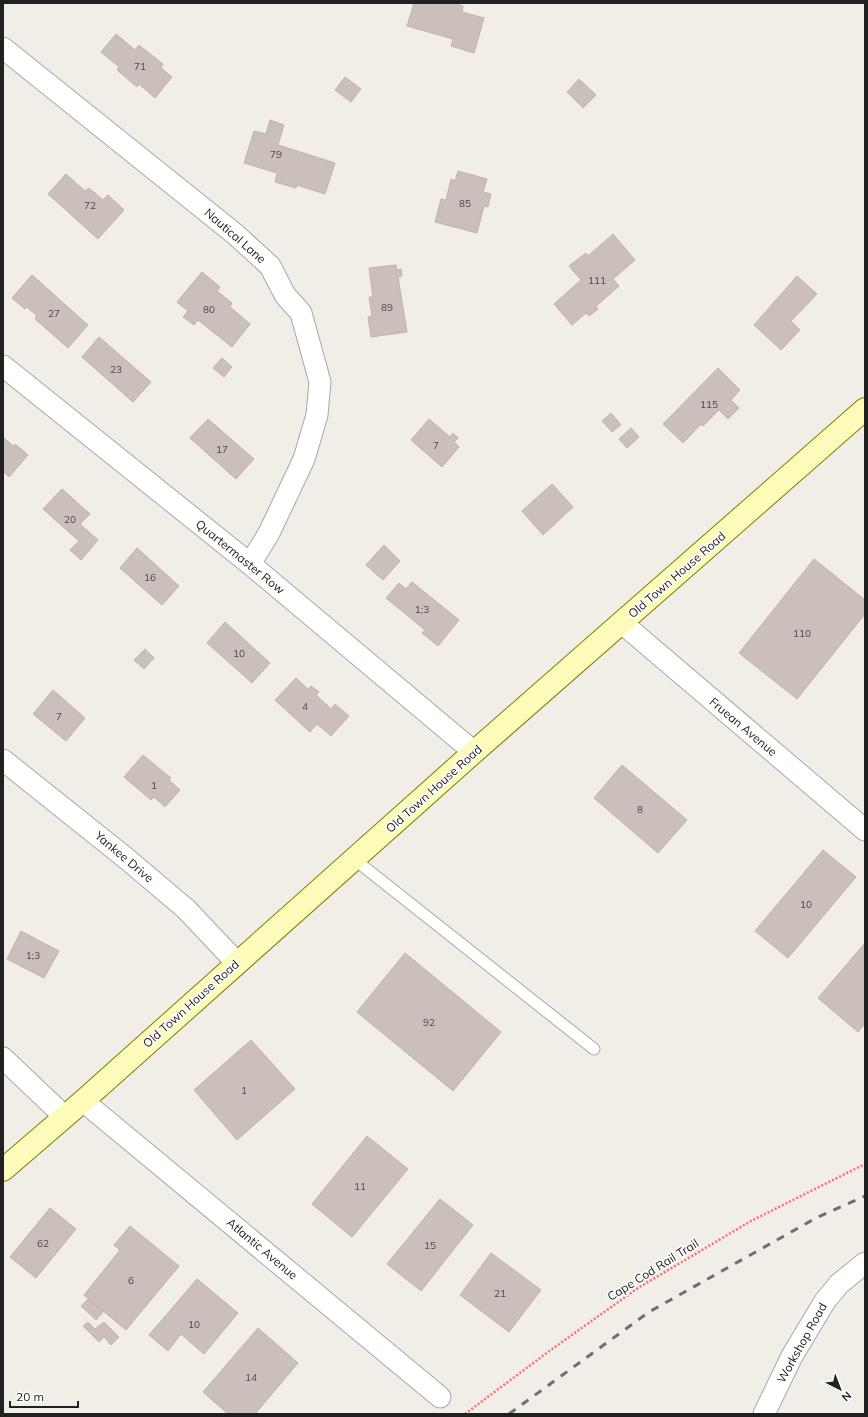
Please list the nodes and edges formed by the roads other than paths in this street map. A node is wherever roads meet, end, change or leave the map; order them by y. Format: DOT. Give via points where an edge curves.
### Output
graph roads {
  1 [pos="3,48"];
  2 [pos="3,366"];
  3 [pos="865,409"];
  4 [pos="250,564"];
  5 [pos="622,623"];
  6 [pos="474,752"];
  7 [pos="3,760"];
  8 [pos="865,830"];
  9 [pos="354,859"];
  10 [pos="237,963"];
  11 [pos="594,1049"];
  12 [pos="3,1058"];
  13 [pos="83,1100"];
  14 [pos="64,1116"];
  15 [pos="3,1170"];
  16 [pos="865,1263"];
  17 [pos="440,1397"];
  18 [pos="764,1414"];
  1 -- 4 [label="street, Nautical Lane" via="235,234 270,266 285,294 301,313 320,382 317,415 304,459 292,487"];
  2 -- 4 [label="street, Quartermaster Row"];
  3 -- 5 [label="main road, Old Town House Road"];
  4 -- 6 [label="street, Quartermaster Row"];
  5 -- 6 [label="main road, Old Town House Road"];
  5 -- 8 [label="street, Fruean Avenue"];
  6 -- 9 [label="main road, Old Town House Road"];
  7 -- 10 [label="street, Yankee Drive" via="180,904"];
  9 -- 10 [label="main road, Old Town House Road"];
  9 -- 11 [label="lane"];
  10 -- 13 [label="main road, Old Town House Road"];
  12 -- 14 [label="street"];
  13 -- 14 [label="main road, Old Town House Road"];
  13 -- 17 [label="street, Atlantic Avenue"];
  14 -- 15 [label="main road, Old Town House Road"];
  16 -- 18 [label="street, Workshop Road" via="839,1284 825,1300 792,1356"];
}
